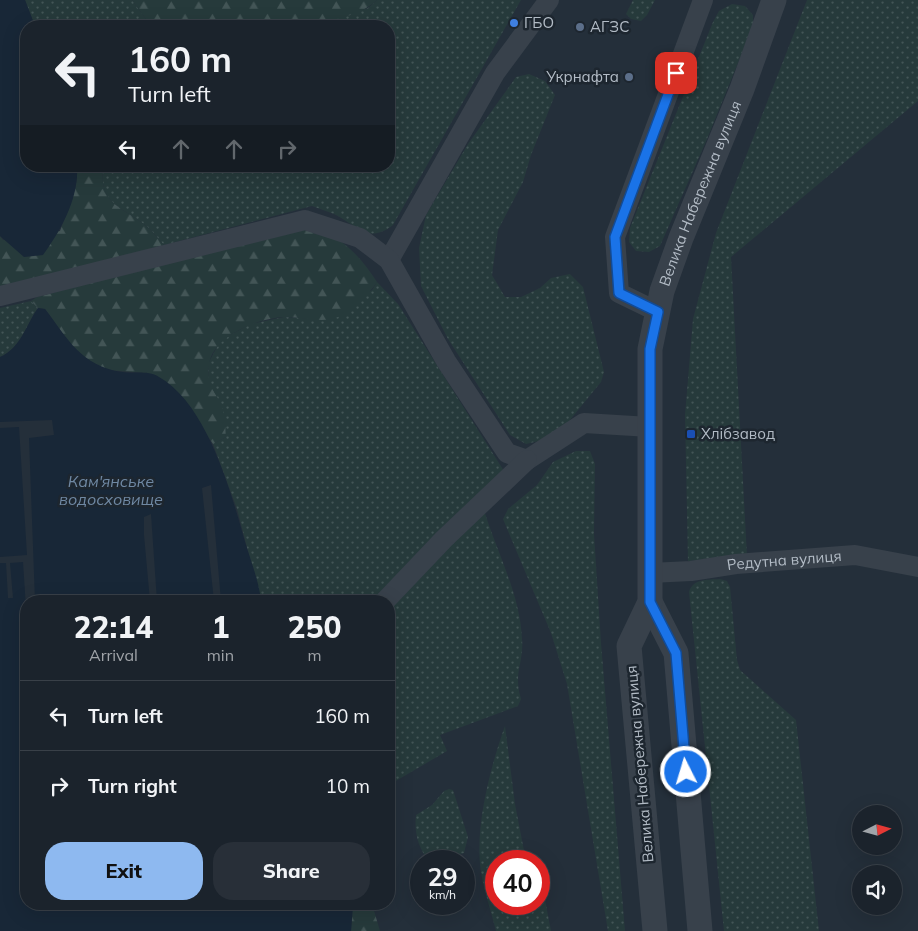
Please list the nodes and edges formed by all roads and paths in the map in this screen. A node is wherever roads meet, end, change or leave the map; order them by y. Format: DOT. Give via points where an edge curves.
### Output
graph roads {
  1 [pos="549,0"];
  2 [pos="703,0"];
  3 [pos="774,0"];
  4 [pos="389,260"];
  5 [pos="0,296"];
  6 [pos="658,312"];
  7 [pos="650,427"];
  8 [pos="528,460"];
  9 [pos="918,567"];
  10 [pos="650,573"];
  11 [pos="391,595"];
  12 [pos="650,602"];
  13 [pos="655,931"];
  14 [pos="700,931"];
  1 -- 4 [label="street" via="495,73"];
  2 -- 6 [label="street" via="615,237 619,293"];
  3 -- 6 [label="street, Велика Набережна вулиця" via="742,89 681,238"];
  4 -- 5 [label="street" via="360,238 304,220"];
  4 -- 8 [label="street" via="446,361 507,453"];
  6 -- 7 [label="street, Велика Набережна вулиця" via="650,349"];
  7 -- 8 [label="street" via="584,423"];
  7 -- 10 [label="street, Велика Набережна вулиця"];
  8 -- 11 [label="street" via="444,539"];
  9 -- 10 [label="street, Редутна вулиця" via="855,555"];
  10 -- 12 [label="street, Велика Набережна вулиця"];
  12 -- 13 [label="street, Велика Набережна вулиця" via="629,646"];
  12 -- 14 [label="street, Велика Набережна вулиця" via="676,653"];
}
